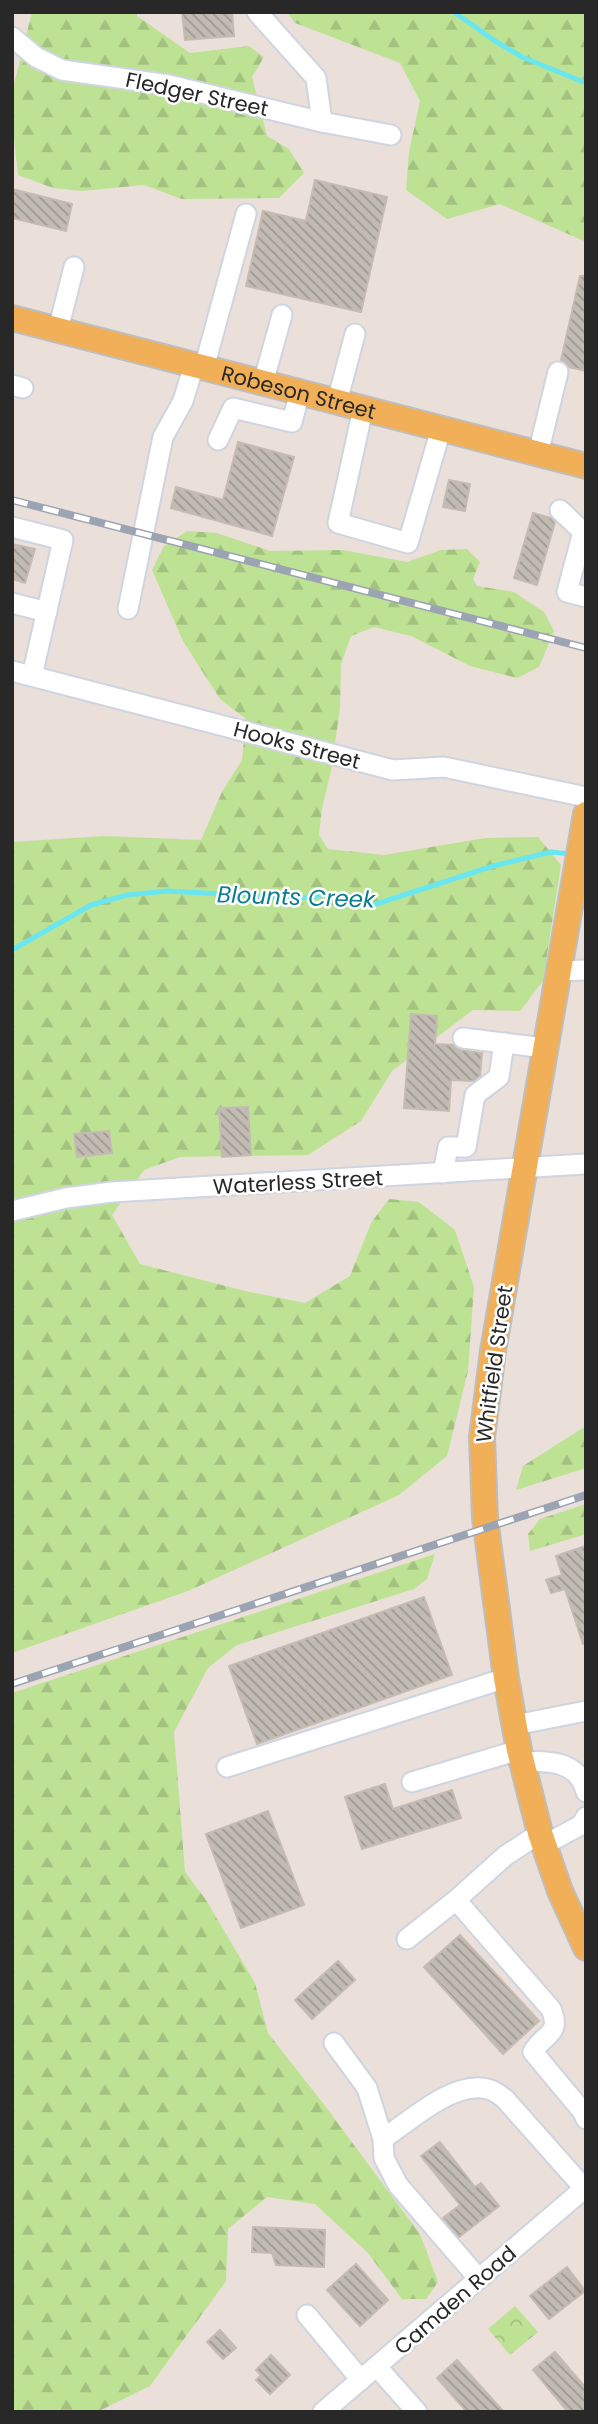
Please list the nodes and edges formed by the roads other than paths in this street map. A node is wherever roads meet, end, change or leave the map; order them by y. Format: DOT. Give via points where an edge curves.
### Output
graph roads {
  1 [pos="257,12"];
  2 [pos="12,37"];
  3 [pos="322,122"];
  4 [pos="390,135"];
  5 [pos="246,214"];
  6 [pos="74,267"];
  7 [pos="282,315"];
  8 [pos="12,318"];
  9 [pos="58,330"];
  10 [pos="355,334"];
  11 [pos="199,366"];
  12 [pos="558,372"];
  13 [pos="263,383"];
  14 [pos="300,392"];
  15 [pos="337,402"];
  16 [pos="363,409"];
  17 [pos="441,429"];
  18 [pos="218,440"];
  19 [pos="538,454"];
  20 [pos="586,466"];
  21 [pos="559,510"];
  22 [pos="12,527"];
  23 [pos="586,597"];
  24 [pos="12,603"];
  25 [pos="128,609"];
  26 [pos="47,612"];
  27 [pos="12,671"];
  28 [pos="32,676"];
  29 [pos="586,797"];
  30 [pos="586,814"];
  31 [pos="586,970"];
  32 [pos="559,971"];
  33 [pos="463,1038"];
  34 [pos="504,1043"];
  35 [pos="545,1048"];
  36 [pos="586,1164"];
  37 [pos="524,1168"];
  38 [pos="443,1173"];
  39 [pos="12,1210"];
  40 [pos="506,1678"];
  41 [pos="586,1711"];
  42 [pos="514,1725"];
  43 [pos="520,1756"];
  44 [pos="227,1767"];
  45 [pos="412,1782"];
  46 [pos="586,1793"];
  47 [pos="586,1818"];
  48 [pos="542,1839"];
  49 [pos="456,1900"];
  50 [pos="407,1939"];
  51 [pos="586,1948"];
  52 [pos="334,2043"];
  53 [pos="586,2119"];
  54 [pos="383,2139"];
  55 [pos="585,2188"];
  56 [pos="479,2279"];
  57 [pos="307,2315"];
  58 [pos="377,2367"];
  59 [pos="361,2380"];
  60 [pos="323,2412"];
  61 [pos="417,2412"];
  1 -- 3 [label="street" via="316,78"];
  2 -- 3 [label="street, Fledger Street" via="62,70 169,85"];
  3 -- 4 [label="street, Fledger Street"];
  5 -- 11 [label="street"];
  6 -- 9 [label="street"];
  7 -- 13 [label="street"];
  8 -- 9 [label="main road, Robeson Street"];
  9 -- 11 [label="main road, Robeson Street"];
  10 -- 15 [label="street"];
  11 -- 13 [label="main road, Robeson Street"];
  11 -- 25 [label="street" via="163,437"];
  12 -- 19 [label="street"];
  13 -- 14 [label="main road, Robeson Street"];
  14 -- 15 [label="main road, Robeson Street"];
  14 -- 18 [label="street" via="292,422 233,408"];
  15 -- 16 [label="main road, Robeson Street"];
  16 -- 17 [label="main road, Robeson Street"];
  16 -- 17 [label="street" via="338,523 408,543"];
  17 -- 19 [label="main road, Robeson Street"];
  19 -- 20 [label="main road, Robeson Street"];
  21 -- 23 [label="street" via="583,532 567,592"];
  22 -- 26 [label="street" via="63,540"];
  24 -- 26 [label="street"];
  26 -- 28 [label="street"];
  27 -- 28 [label="street, Hooks Street"];
  28 -- 29 [label="street, Hooks Street" via="393,770 444,767"];
  30 -- 32 [label="main road, Whitfield Street"];
  31 -- 32 [label="street"];
  32 -- 35 [label="main road, Whitfield Street"];
  33 -- 34 [label="street"];
  34 -- 35 [label="street"];
  34 -- 38 [label="street" via="499,1077 475,1095 466,1147 448,1147"];
  35 -- 37 [label="main road, Whitfield Street"];
  36 -- 37 [label="street, Waterless Street"];
  37 -- 38 [label="street, Waterless Street"];
  37 -- 40 [label="main road, Whitfield Street" via="482,1437 485,1518"];
  38 -- 39 [label="street, Waterless Street" via="112,1192"];
  40 -- 42 [label="main road, Whitfield Street"];
  40 -- 44 [label="street"];
  41 -- 42 [label="street"];
  42 -- 43 [label="main road, Whitfield Street"];
  43 -- 45 [label="street"];
  43 -- 46 [label="street" via="572,1769"];
  43 -- 48 [label="main road, Whitfield Street"];
  47 -- 48 [label="street" via="581,1825"];
  48 -- 49 [label="street" via="505,1856"];
  48 -- 51 [label="main road, Whitfield Street"];
  49 -- 50 [label="street"];
  49 -- 53 [label="street" via="551,2009 554,2030 533,2052"];
  52 -- 54 [label="street" via="367,2088"];
  54 -- 55 [label="street" via="451,2093 491,2090 505,2099"];
  54 -- 56 [label="street" via="384,2158 398,2185"];
  55 -- 56 [label="street, Camden Road"];
  56 -- 58 [label="street, Camden Road"];
  57 -- 59 [label="street"];
  58 -- 59 [label="street, Camden Road"];
  58 -- 61 [label="street"];
  59 -- 60 [label="street, Camden Road"];
}
